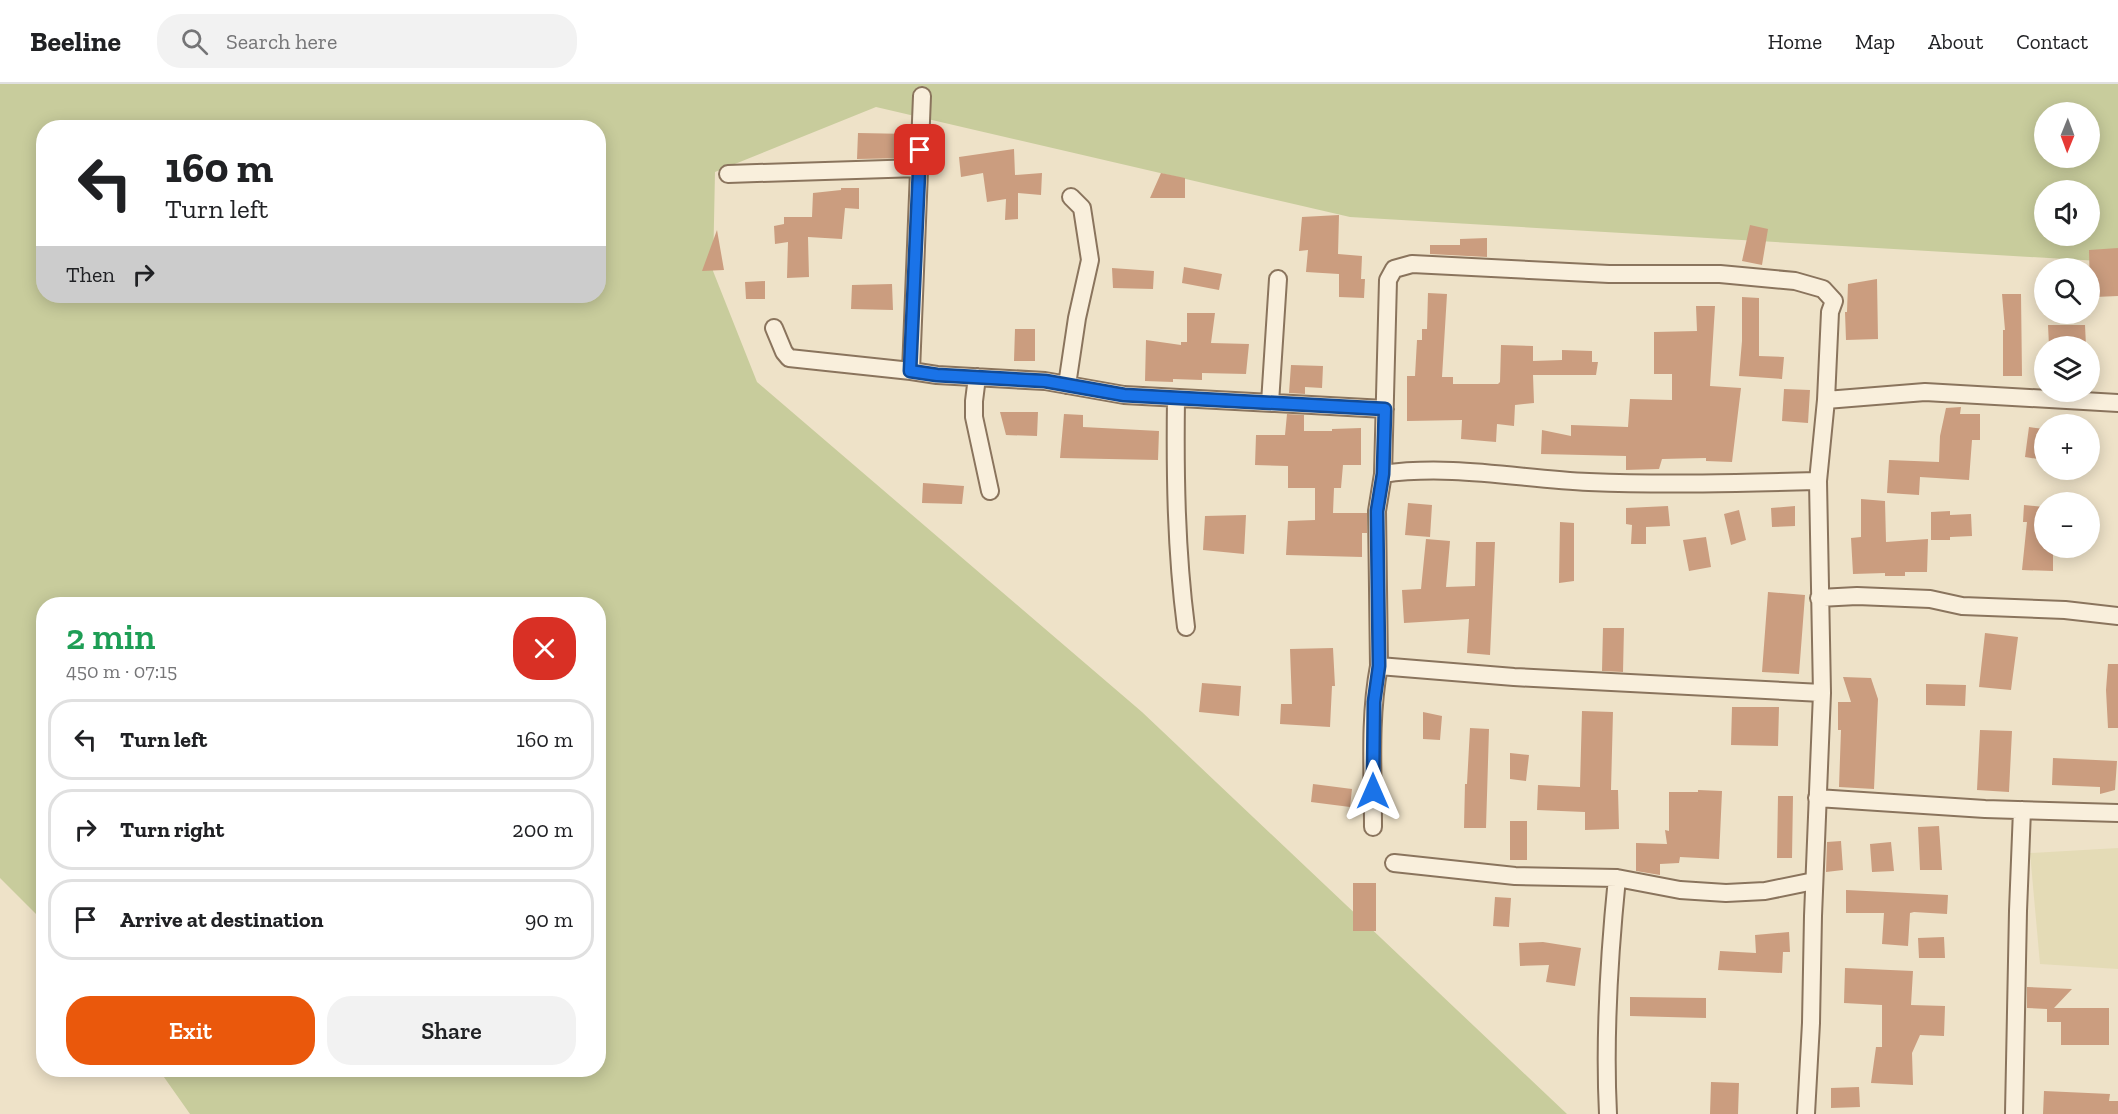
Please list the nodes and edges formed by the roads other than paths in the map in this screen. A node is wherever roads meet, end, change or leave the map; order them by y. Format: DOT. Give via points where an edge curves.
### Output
graph roads {
  1 [pos="922,96"];
  2 [pos="919,168"];
  3 [pos="728,174"];
  4 [pos="1071,197"];
  5 [pos="1278,279"];
  6 [pos="774,328"];
  7 [pos="910,371"];
  8 [pos="977,377"];
  9 [pos="1067,385"];
  10 [pos="1176,398"];
  11 [pos="1826,400"];
  12 [pos="1270,403"];
  13 [pos="2118,403"];
  14 [pos="1385,409"];
  15 [pos="1383,474"];
  16 [pos="1818,481"];
  17 [pos="990,491"];
  18 [pos="1819,598"];
  19 [pos="2118,616"];
  20 [pos="1186,627"];
  21 [pos="1379,666"];
  22 [pos="1822,693"];
  23 [pos="1817,798"];
  24 [pos="2022,810"];
  25 [pos="2118,813"];
  26 [pos="1372,827"];
  27 [pos="1394,863"];
  28 [pos="1617,878"];
  29 [pos="1814,881"];
  30 [pos="1608,1114"];
  31 [pos="1806,1114"];
  32 [pos="2014,1114"];
  1 -- 2 [label="street"];
  2 -- 3 [label="street"];
  2 -- 7 [label="street"];
  4 -- 9 [label="street" via="1082,208 1090,260"];
  5 -- 12 [label="street"];
  6 -- 7 [label="street" via="789,358"];
  7 -- 8 [label="street"];
  8 -- 9 [label="street"];
  8 -- 17 [label="street" via="974,417"];
  9 -- 10 [label="street" via="1124,395"];
  10 -- 12 [label="street"];
  10 -- 20 [label="street" via="1176,508"];
  11 -- 13 [label="street" via="1925,392"];
  11 -- 14 [label="street" via="1830,312 1834,302 1823,289 1795,281 1720,274 1609,274 1412,264 1394,269 1388,280"];
  11 -- 16 [label="street"];
  12 -- 14 [label="street"];
  14 -- 15 [label="street"];
  15 -- 16 [label="street" via="1445,472 1681,484"];
  15 -- 21 [label="street" via="1377,511"];
  16 -- 18 [label="street"];
  18 -- 19 [label="street" via="1930,599 1962,606"];
  18 -- 22 [label="street"];
  21 -- 22 [label="street"];
  21 -- 26 [label="street" via="1373,732"];
  22 -- 23 [label="street"];
  23 -- 24 [label="street"];
  23 -- 29 [label="street"];
  24 -- 25 [label="street"];
  24 -- 32 [label="street"];
  27 -- 28 [label="street" via="1515,876"];
  28 -- 29 [label="street" via="1680,890 1726,893 1765,891"];
  28 -- 30 [label="street" via="1607,993"];
  29 -- 31 [label="street"];
}
